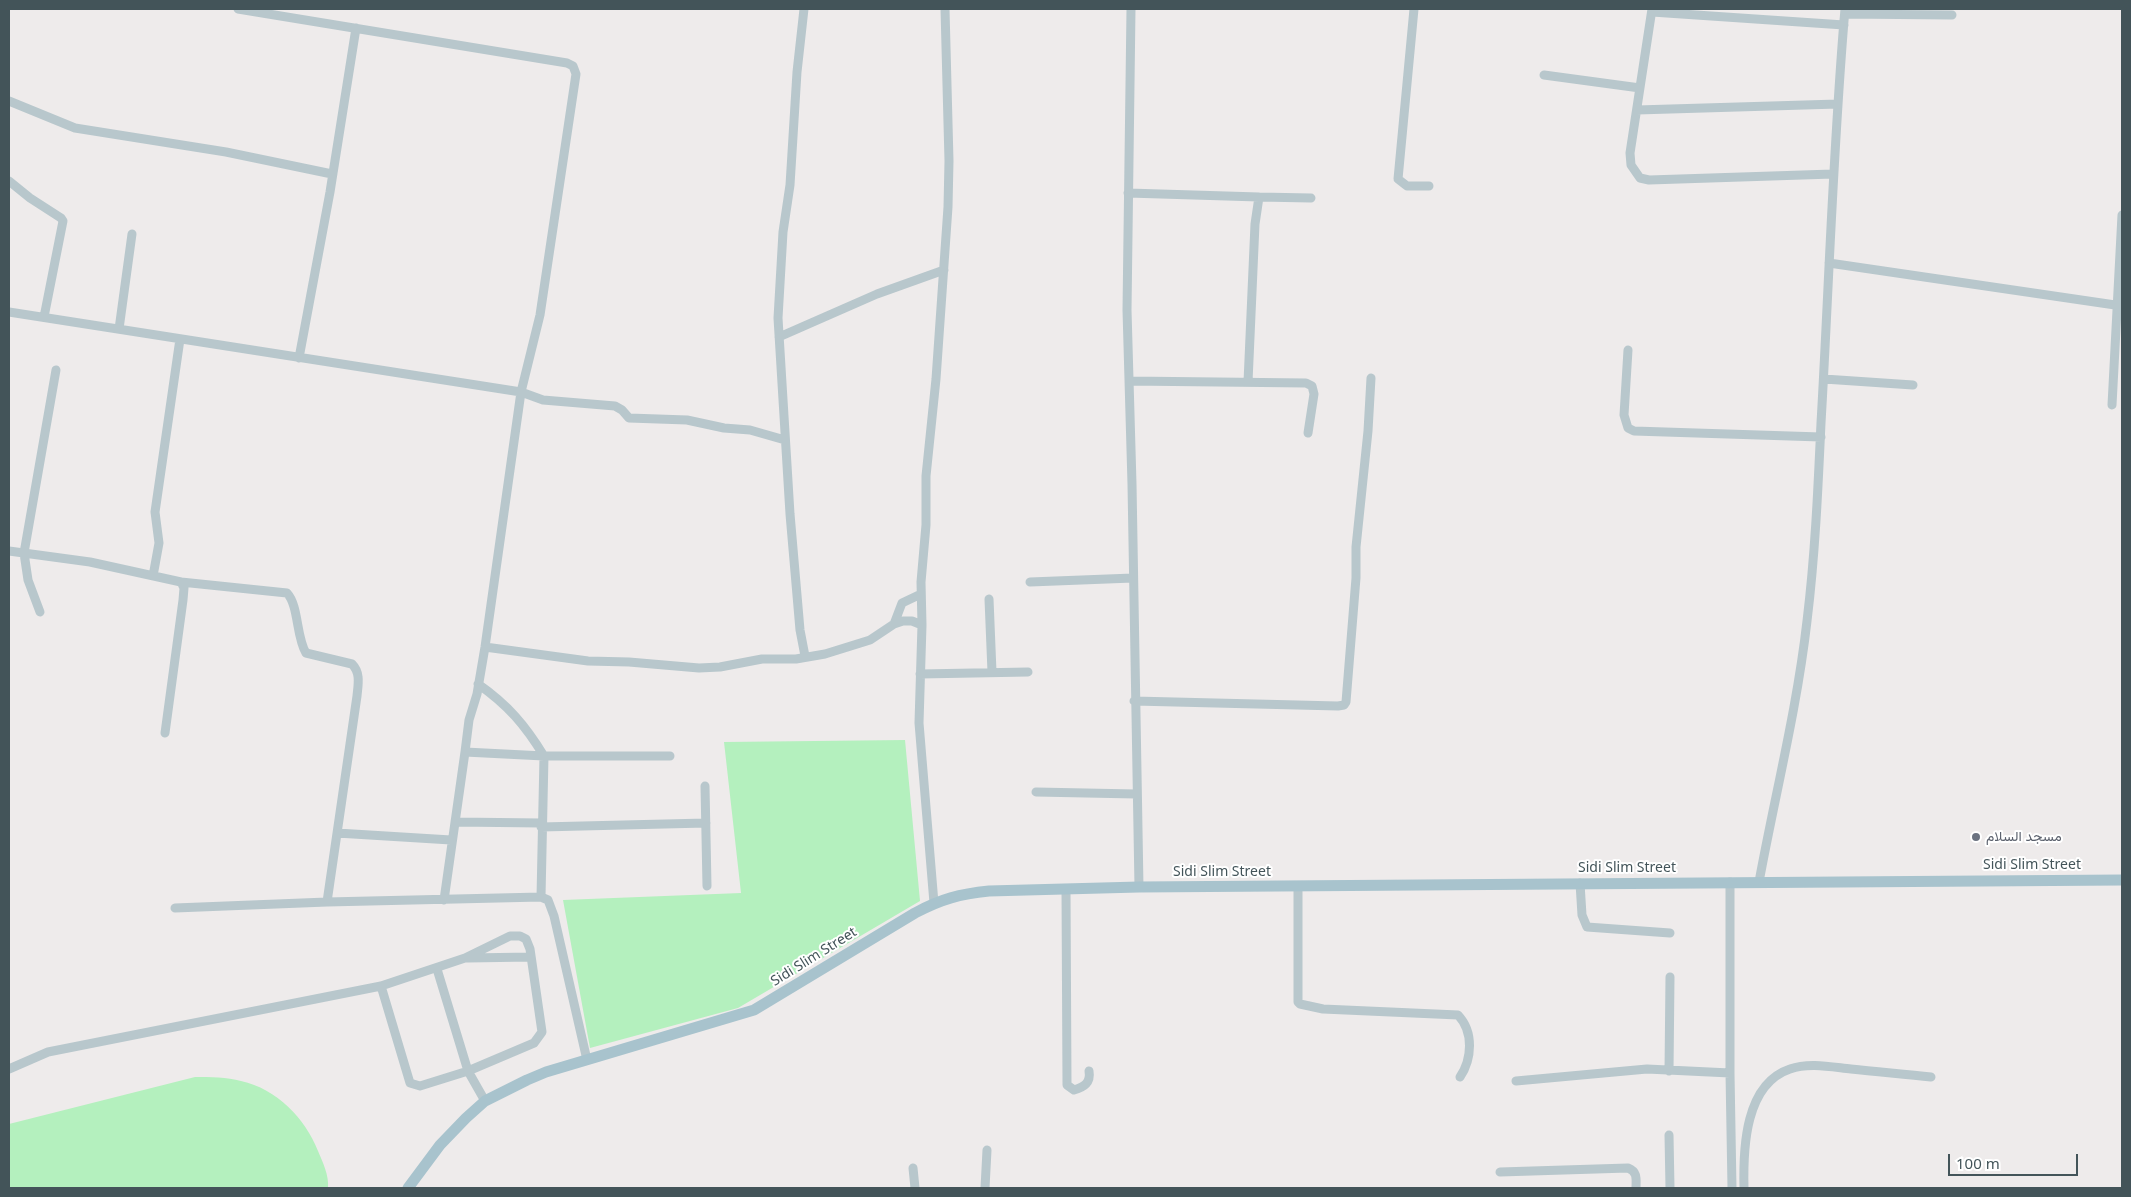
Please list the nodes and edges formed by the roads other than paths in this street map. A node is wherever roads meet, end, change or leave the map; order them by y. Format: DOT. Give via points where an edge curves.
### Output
graph roads {
  1 [pos="238,9"];
  2 [pos="804,9"];
  3 [pos="945,9"];
  4 [pos="1131,9"];
  5 [pos="1414,9"];
  6 [pos="1652,10"];
  7 [pos="1845,11"];
  8 [pos="1952,15"];
  9 [pos="1844,25"];
  10 [pos="356,28"];
  11 [pos="1544,75"];
  12 [pos="1640,88"];
  13 [pos="9,101"];
  14 [pos="1838,104"];
  15 [pos="1637,110"];
  16 [pos="332,174"];
  17 [pos="1833,174"];
  18 [pos="9,181"];
  19 [pos="1429,186"];
  20 [pos="1128,194"];
  21 [pos="1259,197"];
  22 [pos="1311,198"];
  23 [pos="2122,216"];
  24 [pos="132,234"];
  25 [pos="1829,264"];
  26 [pos="944,270"];
  27 [pos="2119,305"];
  28 [pos="9,312"];
  29 [pos="44,317"];
  30 [pos="119,330"];
  31 [pos="779,337"];
  32 [pos="180,339"];
  33 [pos="1628,350"];
  34 [pos="299,358"];
  35 [pos="56,370"];
  36 [pos="1371,378"];
  37 [pos="1824,379"];
  38 [pos="1129,381"];
  39 [pos="1248,382"];
  40 [pos="1913,385"];
  41 [pos="521,392"];
  42 [pos="2112,405"];
  43 [pos="1308,433"];
  44 [pos="1821,436"];
  45 [pos="785,440"];
  46 [pos="9,551"];
  47 [pos="24,553"];
  48 [pos="154,576"];
  49 [pos="1133,578"];
  50 [pos="181,582"];
  51 [pos="1030,582"];
  52 [pos="921,594"];
  53 [pos="989,599"];
  54 [pos="40,612"];
  55 [pos="894,624"];
  56 [pos="922,625"];
  57 [pos="485,646"];
  58 [pos="805,656"];
  59 [pos="992,672"];
  60 [pos="1028,672"];
  61 [pos="920,674"];
  62 [pos="478,684"];
  63 [pos="1134,701"];
  64 [pos="165,733"];
  65 [pos="465,752"];
  66 [pos="544,756"];
  67 [pos="670,756"];
  68 [pos="705,786"];
  69 [pos="1036,792"];
  70 [pos="1136,794"];
  71 [pos="456,822"];
  72 [pos="706,823"];
  73 [pos="541,825"];
  74 [pos="337,833"];
  75 [pos="451,840"];
  76 [pos="2122,880"];
  77 [pos="1730,882"];
  78 [pos="1759,882"];
  79 [pos="1580,884"];
  80 [pos="707,886"];
  81 [pos="1298,886"];
  82 [pos="1139,887"];
  83 [pos="1066,890"];
  84 [pos="541,897"];
  85 [pos="444,900"];
  86 [pos="327,902"];
  87 [pos="934,903"];
  88 [pos="175,908"];
  89 [pos="1670,933"];
  90 [pos="532,957"];
  91 [pos="465,958"];
  92 [pos="437,969"];
  93 [pos="1670,977"];
  94 [pos="381,986"];
  95 [pos="587,1060"];
  96 [pos="9,1069"];
  97 [pos="468,1071"];
  98 [pos="1089,1071"];
  99 [pos="1669,1071"];
  100 [pos="1730,1073"];
  101 [pos="1931,1077"];
  102 [pos="1460,1078"];
  103 [pos="1516,1081"];
  104 [pos="485,1101"];
  105 [pos="1669,1135"];
  106 [pos="987,1150"];
  107 [pos="913,1168"];
  108 [pos="1500,1172"];
  109 [pos="408,1188"];
  110 [pos="915,1188"];
  111 [pos="985,1188"];
  112 [pos="1636,1188"];
  113 [pos="1670,1188"];
  114 [pos="1732,1188"];
  115 [pos="1744,1188"];
  1 -- 10 [label="street"];
  2 -- 31 [label="street" via="790,185 778,284"];
  3 -- 26 [label="street" via="949,161"];
  4 -- 20 [label="street"];
  5 -- 19 [label="street" via="1398,179 1407,186"];
  6 -- 9 [label="street"];
  6 -- 12 [label="street"];
  7 -- 8 [label="street"];
  7 -- 9 [label="street"];
  9 -- 14 [label="street"];
  10 -- 16 [label="street"];
  10 -- 41 [label="street" via="567,63 576,70 540,315"];
  11 -- 12 [label="street"];
  12 -- 15 [label="street"];
  13 -- 16 [label="street" via="75,128 226,152"];
  14 -- 15 [label="street"];
  14 -- 17 [label="street"];
  15 -- 17 [label="street" via="1630,153 1632,165 1640,178"];
  16 -- 34 [label="street"];
  17 -- 25 [label="street"];
  18 -- 29 [label="street" via="63,222"];
  20 -- 21 [label="street"];
  20 -- 38 [label="street"];
  21 -- 22 [label="street"];
  21 -- 39 [label="street"];
  23 -- 27 [label="street"];
  24 -- 30 [label="street"];
  25 -- 27 [label="street"];
  25 -- 37 [label="street"];
  26 -- 31 [label="street" via="876,294"];
  26 -- 52 [label="street" via="926,476"];
  27 -- 42 [label="street"];
  28 -- 29 [label="street"];
  29 -- 30 [label="street"];
  30 -- 32 [label="street"];
  31 -- 45 [label="street"];
  32 -- 34 [label="street"];
  32 -- 48 [label="street" via="155,512 159,543"];
  33 -- 44 [label="street" via="1624,415 1628,428 1634,431"];
  34 -- 41 [label="street"];
  35 -- 47 [label="street"];
  36 -- 63 [label="street" via="1344,705"];
  37 -- 40 [label="street"];
  37 -- 44 [label="street"];
  38 -- 39 [label="street"];
  38 -- 49 [label="street"];
  39 -- 43 [label="street" via="1306,383 1312,386 1314,394"];
  41 -- 45 [label="street" via="543,400 614,406 629,418 687,420 750,430"];
  41 -- 57 [label="street"];
  44 -- 78 [label="street" via="1804,640 1795,703"];
  45 -- 58 [label="street" via="800,630"];
  46 -- 47 [label="street"];
  47 -- 48 [label="street" via="90,562"];
  47 -- 54 [label="street" via="28,580"];
  48 -- 50 [label="street"];
  49 -- 51 [label="street"];
  49 -- 63 [label="street"];
  50 -- 64 [label="street" via="184,600"];
  50 -- 74 [label="street" via="287,593 306,653 352,664 356,668 357,696"];
  52 -- 55 [label="street" via="902,604"];
  52 -- 56 [label="street"];
  53 -- 59 [label="street"];
  55 -- 56 [label="street" via="912,621"];
  55 -- 58 [label="street" via="857,645"];
  56 -- 61 [label="street"];
  57 -- 58 [label="street" via="588,660 699,668"];
  57 -- 62 [label="street"];
  59 -- 60 [label="street"];
  59 -- 61 [label="street"];
  61 -- 87 [label="street" via="919,723"];
  62 -- 65 [label="street"];
  62 -- 66 [label="street" via="512,711"];
  63 -- 70 [label="street"];
  65 -- 66 [label="street"];
  65 -- 71 [label="street"];
  66 -- 67 [label="street"];
  66 -- 73 [label="street"];
  68 -- 72 [label="street"];
  69 -- 70 [label="street"];
  70 -- 82 [label="street"];
  71 -- 73 [label="street"];
  71 -- 75 [label="street"];
  72 -- 73 [label="street"];
  72 -- 80 [label="street"];
  73 -- 84 [label="street"];
  74 -- 75 [label="street"];
  74 -- 86 [label="street"];
  75 -- 85 [label="street"];
  76 -- 78 [label="main road, Sidi Slim Street"];
  77 -- 78 [label="main road, Sidi Slim Street"];
  77 -- 79 [label="main road, Sidi Slim Street"];
  77 -- 100 [label="street"];
  79 -- 81 [label="main road, Sidi Slim Street"];
  79 -- 89 [label="street" via="1582,914 1587,927"];
  81 -- 82 [label="main road, Sidi Slim Street"];
  81 -- 102 [label="street" via="1298,1002 1323,1008 1458,1015 1465,1026 1470,1050"];
  82 -- 83 [label="main road, Sidi Slim Street"];
  83 -- 87 [label="main road, Sidi Slim Street" via="989,891"];
  83 -- 98 [label="street" via="1066,1075 1070,1089 1086,1085"];
  84 -- 85 [label="street"];
  84 -- 95 [label="street" via="551,904"];
  85 -- 86 [label="street"];
  86 -- 88 [label="street"];
  87 -- 95 [label="main road, Sidi Slim Street" via="754,1010"];
  90 -- 91 [label="street"];
  90 -- 91 [label="street" via="526,939 510,936"];
  90 -- 97 [label="street" via="542,1032 539,1039 534,1044"];
  91 -- 92 [label="street"];
  92 -- 94 [label="street"];
  92 -- 97 [label="street"];
  93 -- 99 [label="street"];
  94 -- 96 [label="street" via="48,1052"];
  94 -- 97 [label="street" via="410,1083 420,1086"];
  95 -- 104 [label="main road, Sidi Slim Street" via="527,1080"];
  97 -- 104 [label="street"];
  99 -- 100 [label="street"];
  99 -- 103 [label="street" via="1646,1069"];
  100 -- 114 [label="street"];
  101 -- 115 [label="street" via="1821,1066 1794,1067 1777,1075 1764,1087 1753,1109 1743,1160"];
  104 -- 109 [label="main road, Sidi Slim Street" via="440,1145"];
  105 -- 113 [label="street"];
  106 -- 111 [label="street"];
  107 -- 110 [label="street"];
  108 -- 112 [label="street" via="1628,1168 1636,1174"];
}
